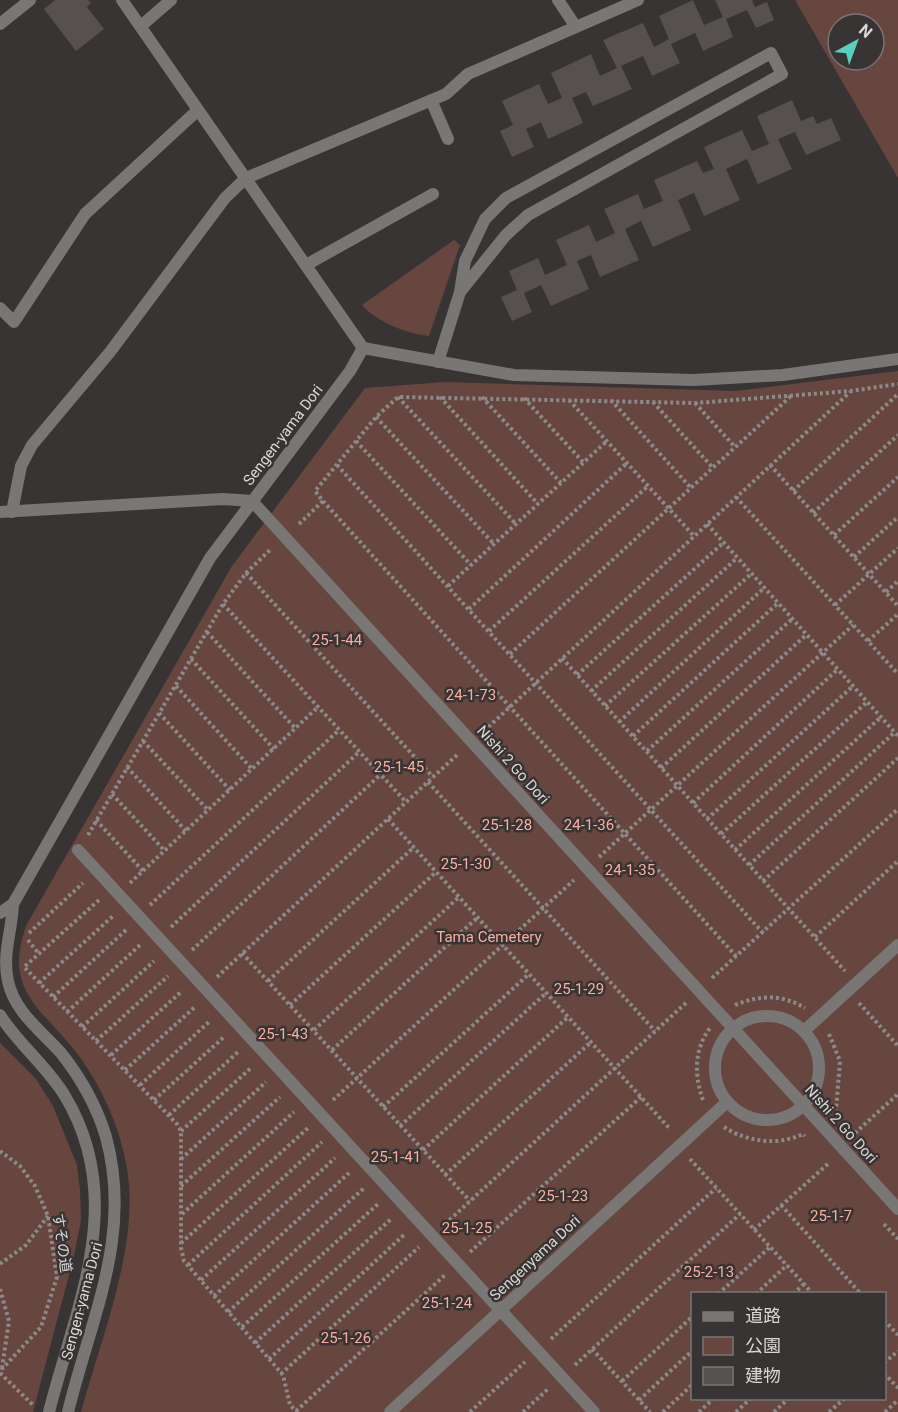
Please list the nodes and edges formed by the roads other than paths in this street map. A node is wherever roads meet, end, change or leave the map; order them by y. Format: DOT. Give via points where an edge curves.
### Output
graph roads {
  1 [pos="30,0"];
  2 [pos="122,0"];
  3 [pos="171,0"];
  4 [pos="558,0"];
  5 [pos="638,0"];
  6 [pos="0,24"];
  7 [pos="141,26"];
  8 [pos="576,27"];
  9 [pos="432,100"];
  10 [pos="198,110"];
  11 [pos="448,139"];
  12 [pos="246,178"];
  13 [pos="433,194"];
  14 [pos="306,265"];
  15 [pos="460,292"];
  16 [pos="0,308"];
  17 [pos="363,348"];
  18 [pos="898,359"];
  19 [pos="438,362"];
  20 [pos="252,501"];
  21 [pos="6,512"];
  22 [pos="78,850"];
  23 [pos="13,904"];
  24 [pos="0,913"];
  25 [pos="898,945"];
  26 [pos="0,1015"];
  27 [pos="733,1028"];
  28 [pos="804,1031"];
  29 [pos="727,1102"];
  30 [pos="804,1106"];
  31 [pos="898,1209"];
  32 [pos="501,1310"];
  33 [pos="49,1412"];
  34 [pos="68,1412"];
  35 [pos="390,1412"];
  36 [pos="594,1412"];
  1 -- 6 [label="street"];
  2 -- 7 [label="street"];
  3 -- 7 [label="street"];
  4 -- 8 [label="street"];
  5 -- 8 [label="street"];
  7 -- 10 [label="street"];
  8 -- 9 [label="street" via="468,74 446,94"];
  9 -- 11 [label="street"];
  9 -- 12 [label="street"];
  10 -- 12 [label="street"];
  10 -- 16 [label="street" via="85,214 15,322"];
  12 -- 14 [label="street"];
  12 -- 21 [label="street" via="225,198 110,352 32,444"];
  13 -- 14 [label="street"];
  14 -- 17 [label="street"];
  15 -- 15 [label="street" via="465,261 485,219 506,198 771,53 782,74 528,215 506,235"];
  15 -- 19 [label="street"];
  17 -- 19 [label="street"];
  17 -- 20 [label="street, Sengen-yama Dori"];
  18 -- 19 [label="street" via="783,375 694,381 514,375"];
  20 -- 21 [label="street" via="223,499"];
  20 -- 23 [label="street, Sengen-yama Dori" via="210,558"];
  20 -- 27 [label="street, Nishi 2 Go Dori"];
  22 -- 32 [label="street"];
  23 -- 24 [label="street, Sengen-yama Dori"];
  23 -- 34 [label="street, Sengen-yama Dori" via="13,923 5,948 8,983 25,1015 61,1054 93,1104 114,1174 112,1257"];
  25 -- 28 [label="street"];
  26 -- 33 [label="street, Sengen-yama Dori" via="65,1097 81,1128 96,1188 97,1221 90,1258"];
  27 -- 28 [label="street" via="746,1020 776,1016"];
  27 -- 29 [label="street" via="716,1055 717,1080"];
  27 -- 30 [label="street, Nishi 2 Go Dori"];
  28 -- 30 [label="street" via="819,1060 819,1076"];
  29 -- 30 [label="street" via="740,1113 773,1120"];
  29 -- 32 [label="street, Sengenyama Dori"];
  30 -- 31 [label="street, Nishi 2 Go Dori"];
  32 -- 35 [label="street, Sengenyama Dori"];
  32 -- 36 [label="street"];
}
